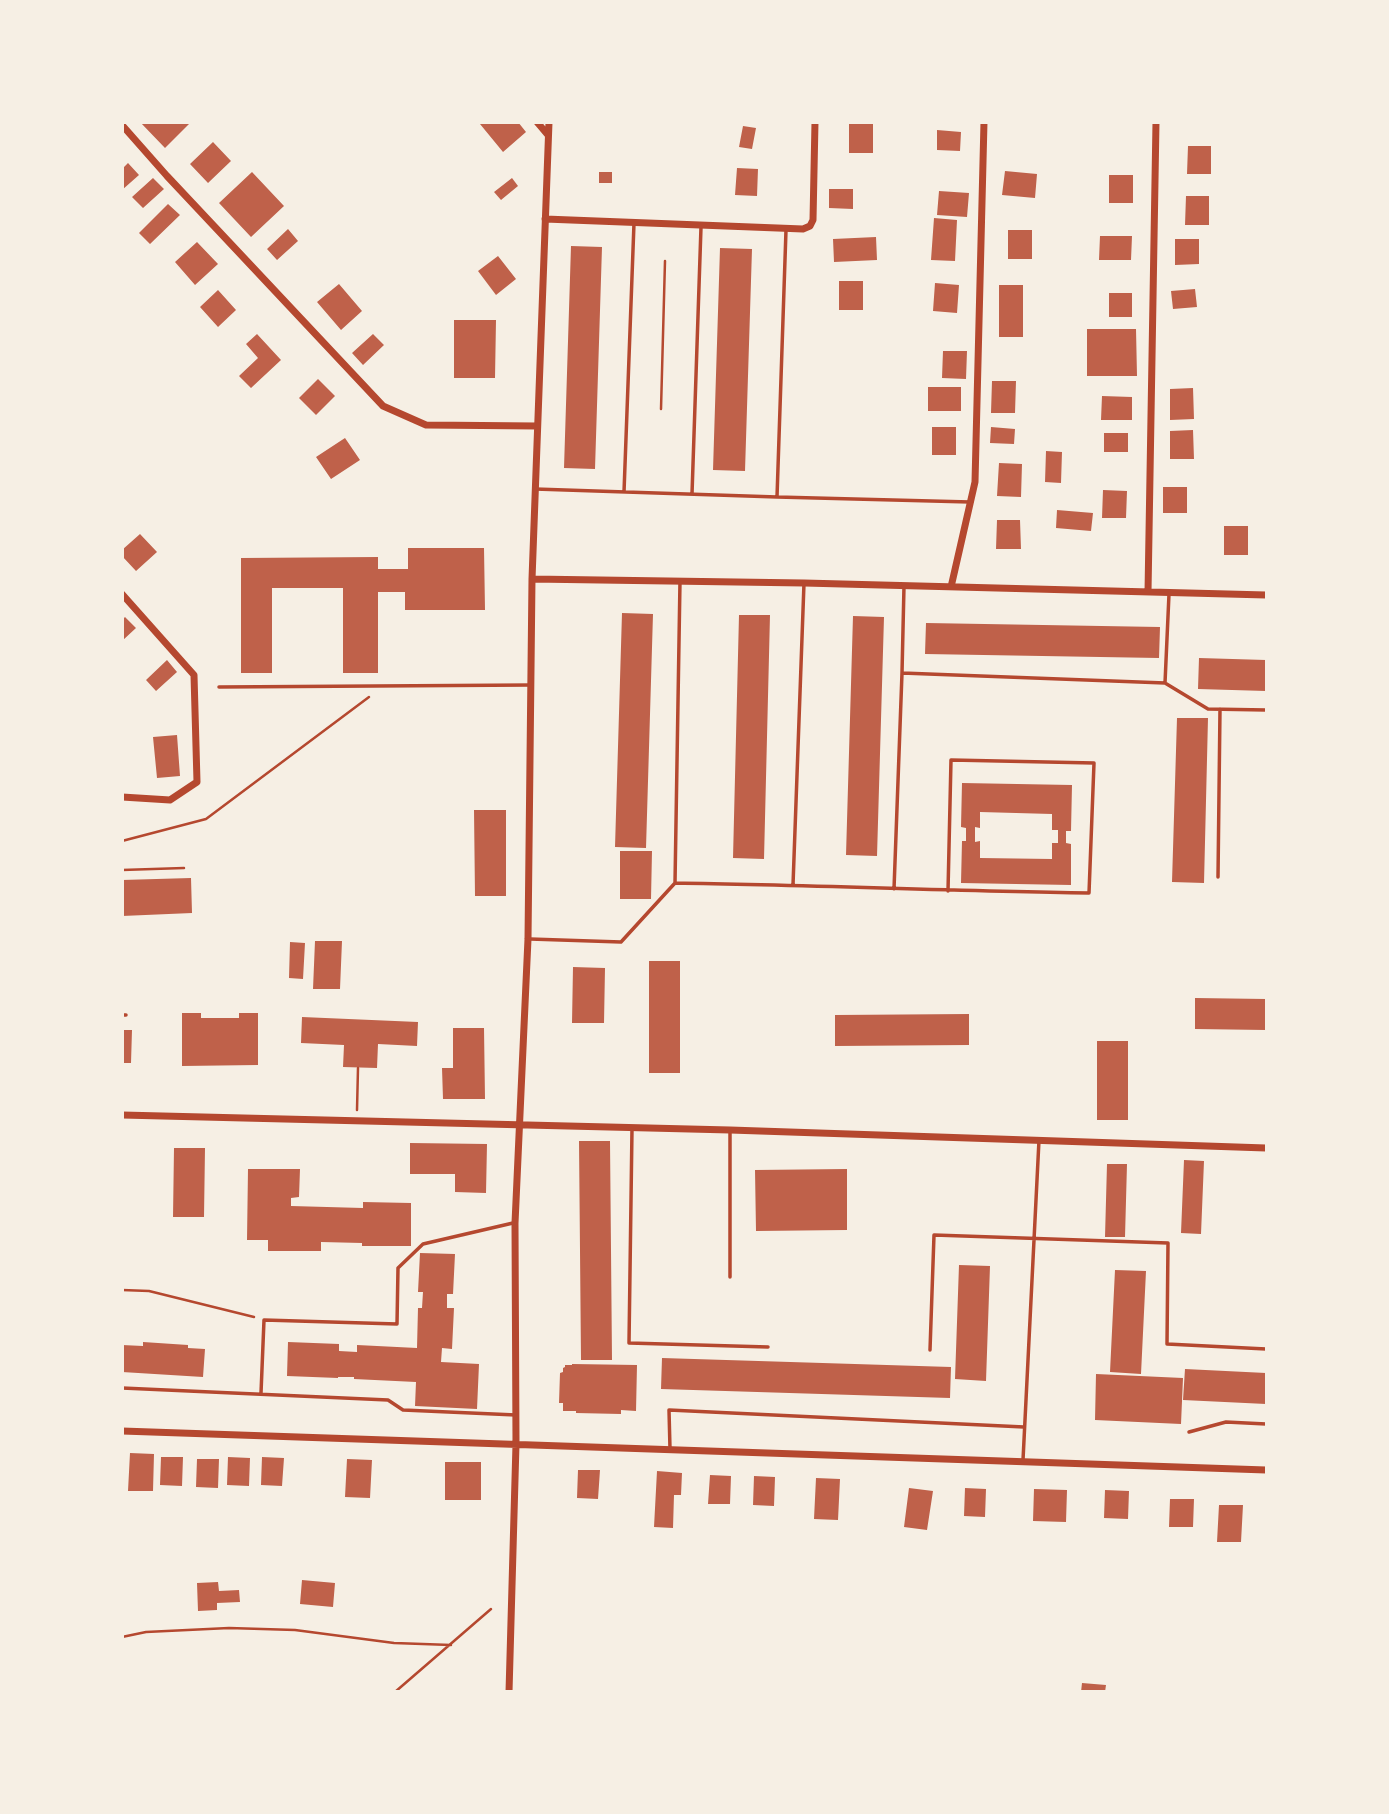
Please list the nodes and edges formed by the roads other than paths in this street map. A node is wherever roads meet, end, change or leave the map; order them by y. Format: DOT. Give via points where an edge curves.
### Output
graph roads {
  1 [pos="537,122"];
  2 [pos="549,122"];
  3 [pos="814,122"];
  4 [pos="984,122"];
  5 [pos="1156,122"];
  6 [pos="122,125"];
  7 [pos="548,135"];
  8 [pos="545,219"];
  9 [pos="634,223"];
  10 [pos="701,225"];
  11 [pos="786,228"];
  12 [pos="537,426"];
  13 [pos="535,489"];
  14 [pos="624,492"];
  15 [pos="692,494"];
  16 [pos="777,497"];
  17 [pos="970,502"];
  18 [pos="532,579"];
  19 [pos="680,581"];
  20 [pos="804,583"];
  21 [pos="904,586"];
  22 [pos="951,587"];
  23 [pos="1148,592"];
  24 [pos="1169,592"];
  25 [pos="122,594"];
  26 [pos="1266,595"];
  27 [pos="902,673"];
  28 [pos="1165,683"];
  29 [pos="531,685"];
  30 [pos="219,687"];
  31 [pos="1220,709"];
  32 [pos="1266,710"];
  33 [pos="122,797"];
  34 [pos="1217,877"];
  35 [pos="675,883"];
  36 [pos="793,885"];
  37 [pos="894,889"];
  38 [pos="948,891"];
  39 [pos="528,939"];
  40 [pos="122,1115"];
  41 [pos="519,1124"];
  42 [pos="632,1127"];
  43 [pos="730,1130"];
  44 [pos="1039,1140"];
  45 [pos="1266,1148"];
  46 [pos="516,1223"];
  47 [pos="1033,1238"];
  48 [pos="730,1277"];
  49 [pos="768,1347"];
  50 [pos="1266,1349"];
  51 [pos="930,1350"];
  52 [pos="122,1388"];
  53 [pos="261,1393"];
  54 [pos="516,1415"];
  55 [pos="1266,1424"];
  56 [pos="1024,1427"];
  57 [pos="122,1431"];
  58 [pos="1189,1433"];
  59 [pos="516,1444"];
  60 [pos="670,1449"];
  61 [pos="1023,1462"];
  62 [pos="1266,1470"];
  63 [pos="509,1692"];
  1 -- 7 [label="street"];
  2 -- 7 [label="street"];
  3 -- 11 [label="street" via="813,220 803,229"];
  4 -- 17 [label="street" via="975,482"];
  5 -- 23 [label="street"];
  6 -- 12 [label="street" via="383,406 426,425"];
  7 -- 8 [label="street"];
  8 -- 9 [label="street"];
  8 -- 12 [label="street"];
  9 -- 10 [label="street"];
  9 -- 14 [label="lane"];
  10 -- 11 [label="street"];
  10 -- 15 [label="lane"];
  11 -- 16 [label="lane"];
  12 -- 13 [label="street"];
  13 -- 14 [label="lane"];
  13 -- 18 [label="street"];
  14 -- 15 [label="lane"];
  15 -- 16 [label="lane"];
  16 -- 17 [label="lane"];
  17 -- 22 [label="street"];
  18 -- 19 [label="street"];
  18 -- 29 [label="street"];
  19 -- 20 [label="street"];
  19 -- 35 [label="lane"];
  20 -- 21 [label="street"];
  20 -- 36 [label="lane"];
  21 -- 22 [label="street"];
  21 -- 27 [label="lane"];
  22 -- 23 [label="street"];
  23 -- 24 [label="street"];
  24 -- 26 [label="street"];
  24 -- 28 [label="lane"];
  25 -- 33 [label="street" via="194,675 197,782 170,800"];
  27 -- 28 [label="lane"];
  27 -- 37 [label="lane"];
  28 -- 31 [label="lane" via="1208,709"];
  29 -- 30 [label="lane"];
  29 -- 39 [label="street"];
  31 -- 32 [label="lane"];
  31 -- 34 [label="lane"];
  35 -- 36 [label="lane"];
  35 -- 39 [label="lane" via="621,942"];
  36 -- 37 [label="lane"];
  37 -- 38 [label="lane"];
  38 -- 38 [label="lane" via="1089,893 1094,763 951,760"];
  39 -- 41 [label="street"];
  40 -- 41 [label="street"];
  41 -- 42 [label="street"];
  41 -- 46 [label="street"];
  42 -- 43 [label="street"];
  42 -- 49 [label="lane" via="629,1343"];
  43 -- 44 [label="street"];
  43 -- 48 [label="lane"];
  44 -- 45 [label="street"];
  44 -- 47 [label="lane"];
  46 -- 53 [label="lane" via="423,1244 398,1268 397,1324 264,1320"];
  46 -- 54 [label="street"];
  47 -- 50 [label="lane" via="1168,1243 1167,1344"];
  47 -- 51 [label="lane" via="934,1235"];
  47 -- 56 [label="lane"];
  52 -- 53 [label="lane"];
  53 -- 54 [label="lane" via="388,1400 403,1410"];
  54 -- 59 [label="street"];
  55 -- 58 [label="lane" via="1226,1422"];
  56 -- 60 [label="lane" via="669,1410"];
  56 -- 61 [label="lane"];
  57 -- 59 [label="street"];
  59 -- 60 [label="street"];
  59 -- 63 [label="street"];
  60 -- 61 [label="street"];
  61 -- 62 [label="street"];
}
